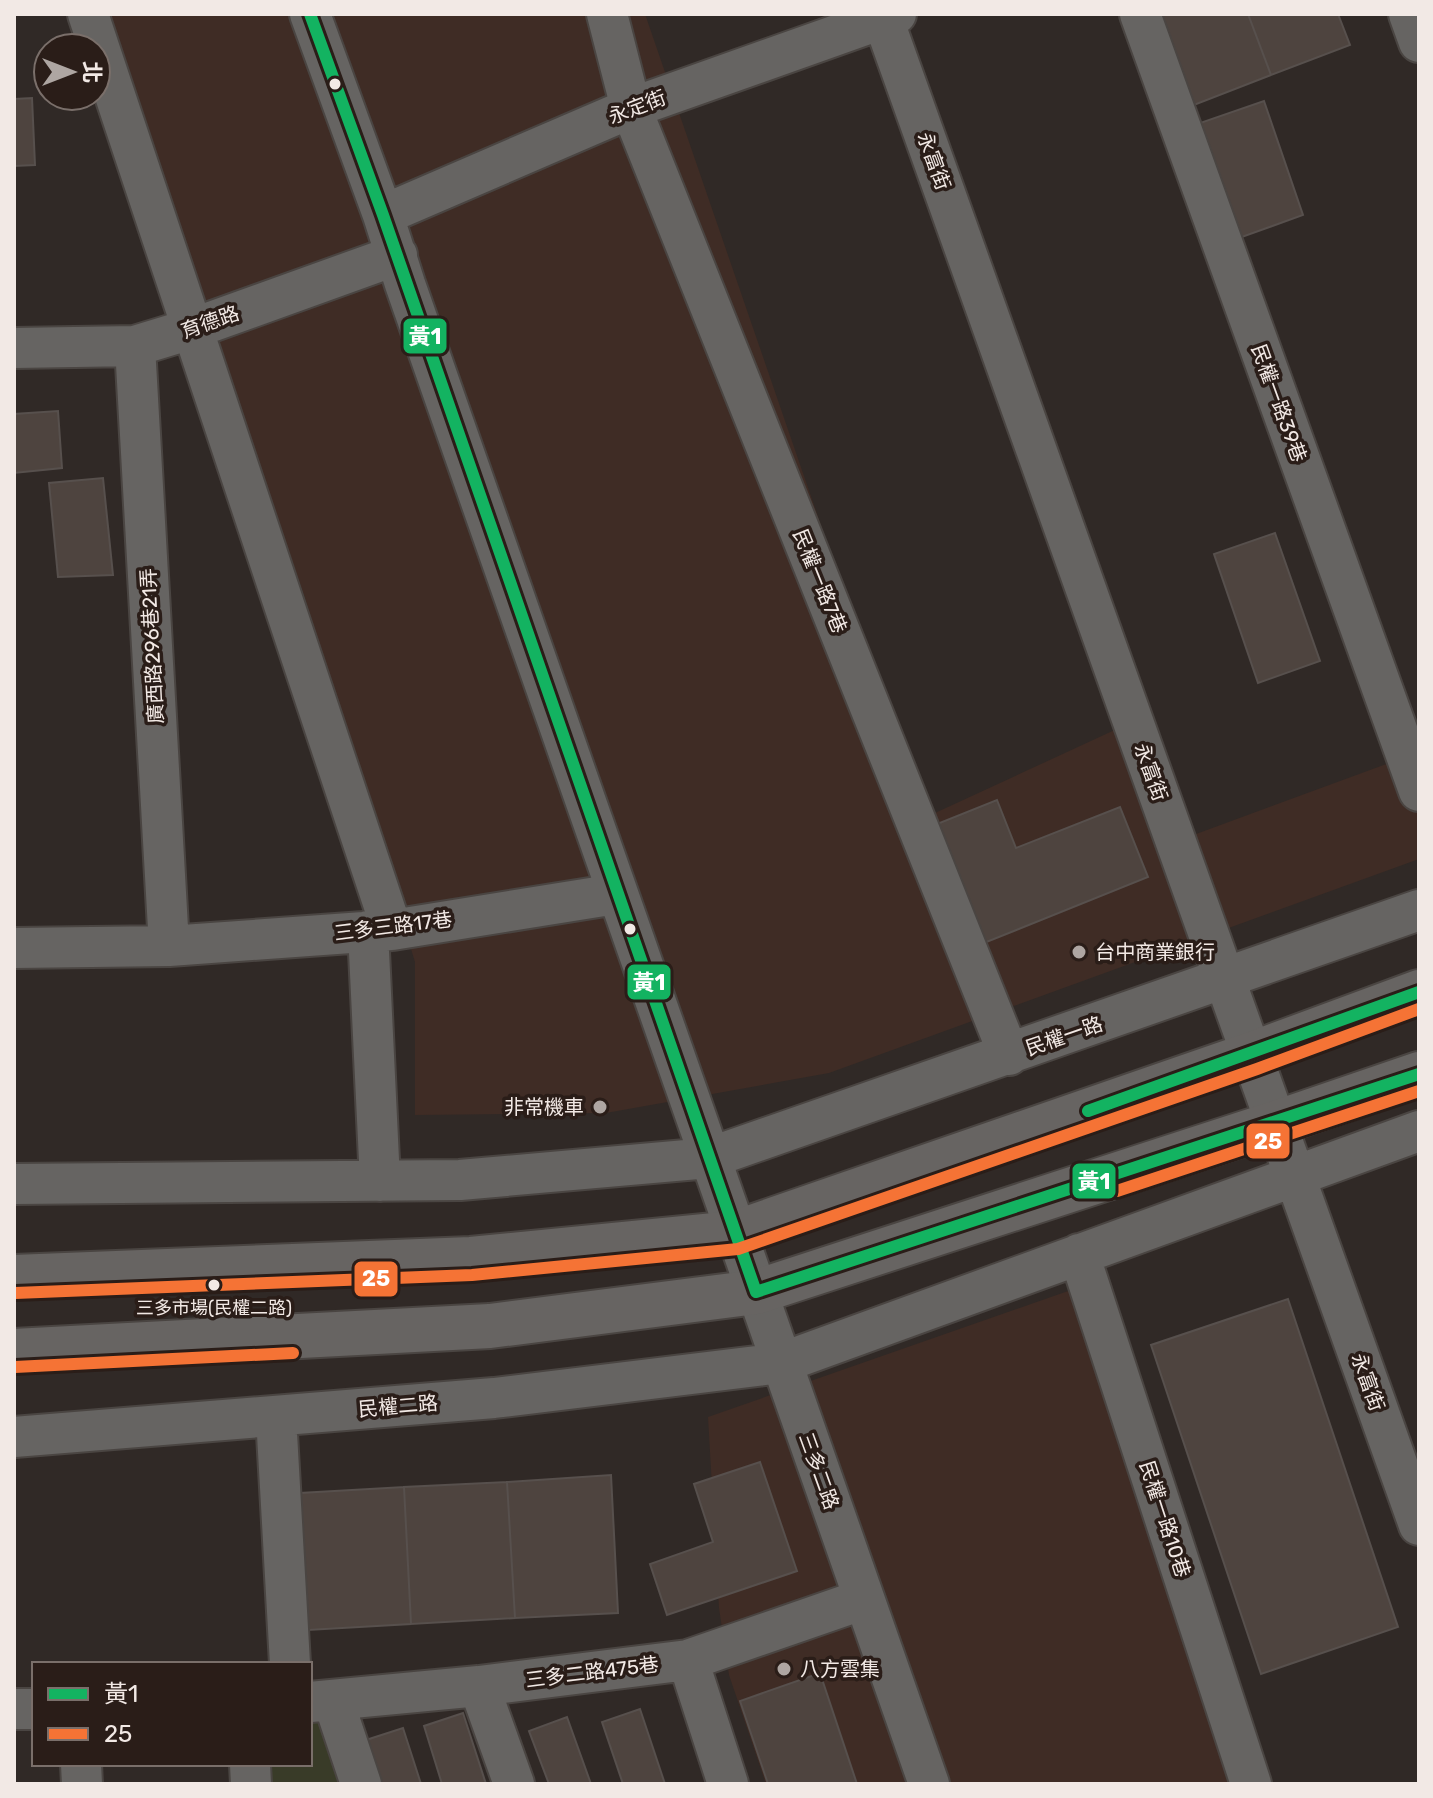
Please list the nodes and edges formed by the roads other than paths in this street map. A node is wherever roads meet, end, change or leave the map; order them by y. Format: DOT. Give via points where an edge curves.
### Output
graph roads {
  1 [pos="88,14"];
  2 [pos="310,14"];
  3 [pos="607,14"];
  4 [pos="1140,14"];
  5 [pos="1409,14"];
  6 [pos="890,16"];
  7 [pos="1419,42"];
  8 [pos="631,108"];
  9 [pos="383,215"];
  10 [pos="397,255"];
  11 [pos="194,328"];
  12 [pos="135,346"];
  13 [pos="14,348"];
  14 [pos="1419,791"];
  15 [pos="616,894"];
  16 [pos="1419,910"];
  17 [pos="380,930"];
  18 [pos="169,946"];
  19 [pos="14,948"];
  20 [pos="1225,980"];
  21 [pos="1419,992"];
  22 [pos="1252,1054"];
  23 [pos="1009,1055"];
  24 [pos="1419,1074"];
  25 [pos="1276,1123"];
  26 [pos="1419,1131"];
  27 [pos="709,1158"];
  28 [pos="1295,1176"];
  29 [pos="380,1181"];
  30 [pos="14,1184"];
  31 [pos="735,1233"];
  32 [pos="1079,1254"];
  33 [pos="14,1277"];
  34 [pos="756,1292"];
  35 [pos="14,1351"];
  36 [pos="781,1363"];
  37 [pos="276,1416"];
  38 [pos="14,1437"];
  39 [pos="1419,1525"];
  40 [pos="864,1599"];
  41 [pos="688,1660"];
  42 [pos="290,1662"];
  43 [pos="479,1686"];
  44 [pos="321,1701"];
  45 [pos="361,1784"];
  46 [pos="514,1784"];
  47 [pos="728,1784"];
  48 [pos="929,1784"];
  49 [pos="1251,1784"];
  1 -- 11 [label="street"];
  2 -- 9 [label="street, 三多二路"];
  3 -- 8 [label="street, 民權一路7巷"];
  4 -- 14 [label="street, 民權一路39巷"];
  5 -- 7 [label="street"];
  6 -- 8 [label="street, 永定街"];
  6 -- 20 [label="street, 永富街"];
  8 -- 9 [label="street, 永定街"];
  8 -- 23 [label="street, 民權一路7巷"];
  9 -- 10 [label="street, 三多二路"];
  10 -- 11 [label="street, 育德路"];
  10 -- 15 [label="street, 三多二路"];
  11 -- 12 [label="street, 育德路"];
  11 -- 17 [label="street"];
  12 -- 13 [label="street, 育德路"];
  12 -- 18 [label="street, 廣西路296巷21弄"];
  15 -- 17 [label="street, 三多三路17巷"];
  15 -- 27 [label="street, 三多二路"];
  16 -- 20 [label="street, 民權一路"];
  17 -- 18 [label="street, 三多三路17巷"];
  17 -- 29 [label="street"];
  18 -- 19 [label="street, 三多三路17巷"];
  20 -- 22 [label="street, 永富街"];
  20 -- 23 [label="street, 民權一路"];
  21 -- 22 [label="main road"];
  22 -- 25 [label="street, 永富街"];
  22 -- 31 [label="main road"];
  23 -- 27 [label="street, 民權一路"];
  24 -- 25 [label="main road"];
  25 -- 28 [label="street, 永富街"];
  25 -- 34 [label="main road"];
  26 -- 28 [label="street"];
  27 -- 29 [label="street" via="460,1180"];
  27 -- 31 [label="street, 三多二路"];
  28 -- 32 [label="street"];
  28 -- 39 [label="street, 永富街"];
  29 -- 30 [label="street"];
  31 -- 33 [label="main road" via="471,1259"];
  31 -- 34 [label="street, 三多二路"];
  32 -- 36 [label="street"];
  32 -- 49 [label="street, 民權一路10巷"];
  34 -- 35 [label="main road" via="490,1326"];
  34 -- 36 [label="street, 三多二路"];
  36 -- 37 [label="street, 民權二路" via="494,1398"];
  36 -- 40 [label="street, 三多二路"];
  37 -- 38 [label="street, 民權二路"];
  37 -- 42 [label="street"];
  40 -- 41 [label="street, 三多二路475巷"];
  40 -- 48 [label="street, 三多二路"];
  41 -- 43 [label="street, 三多二路475巷"];
  41 -- 47 [label="street"];
  43 -- 44 [label="street, 三多二路475巷"];
  43 -- 46 [label="street"];
  44 -- 45 [label="street"];
}
